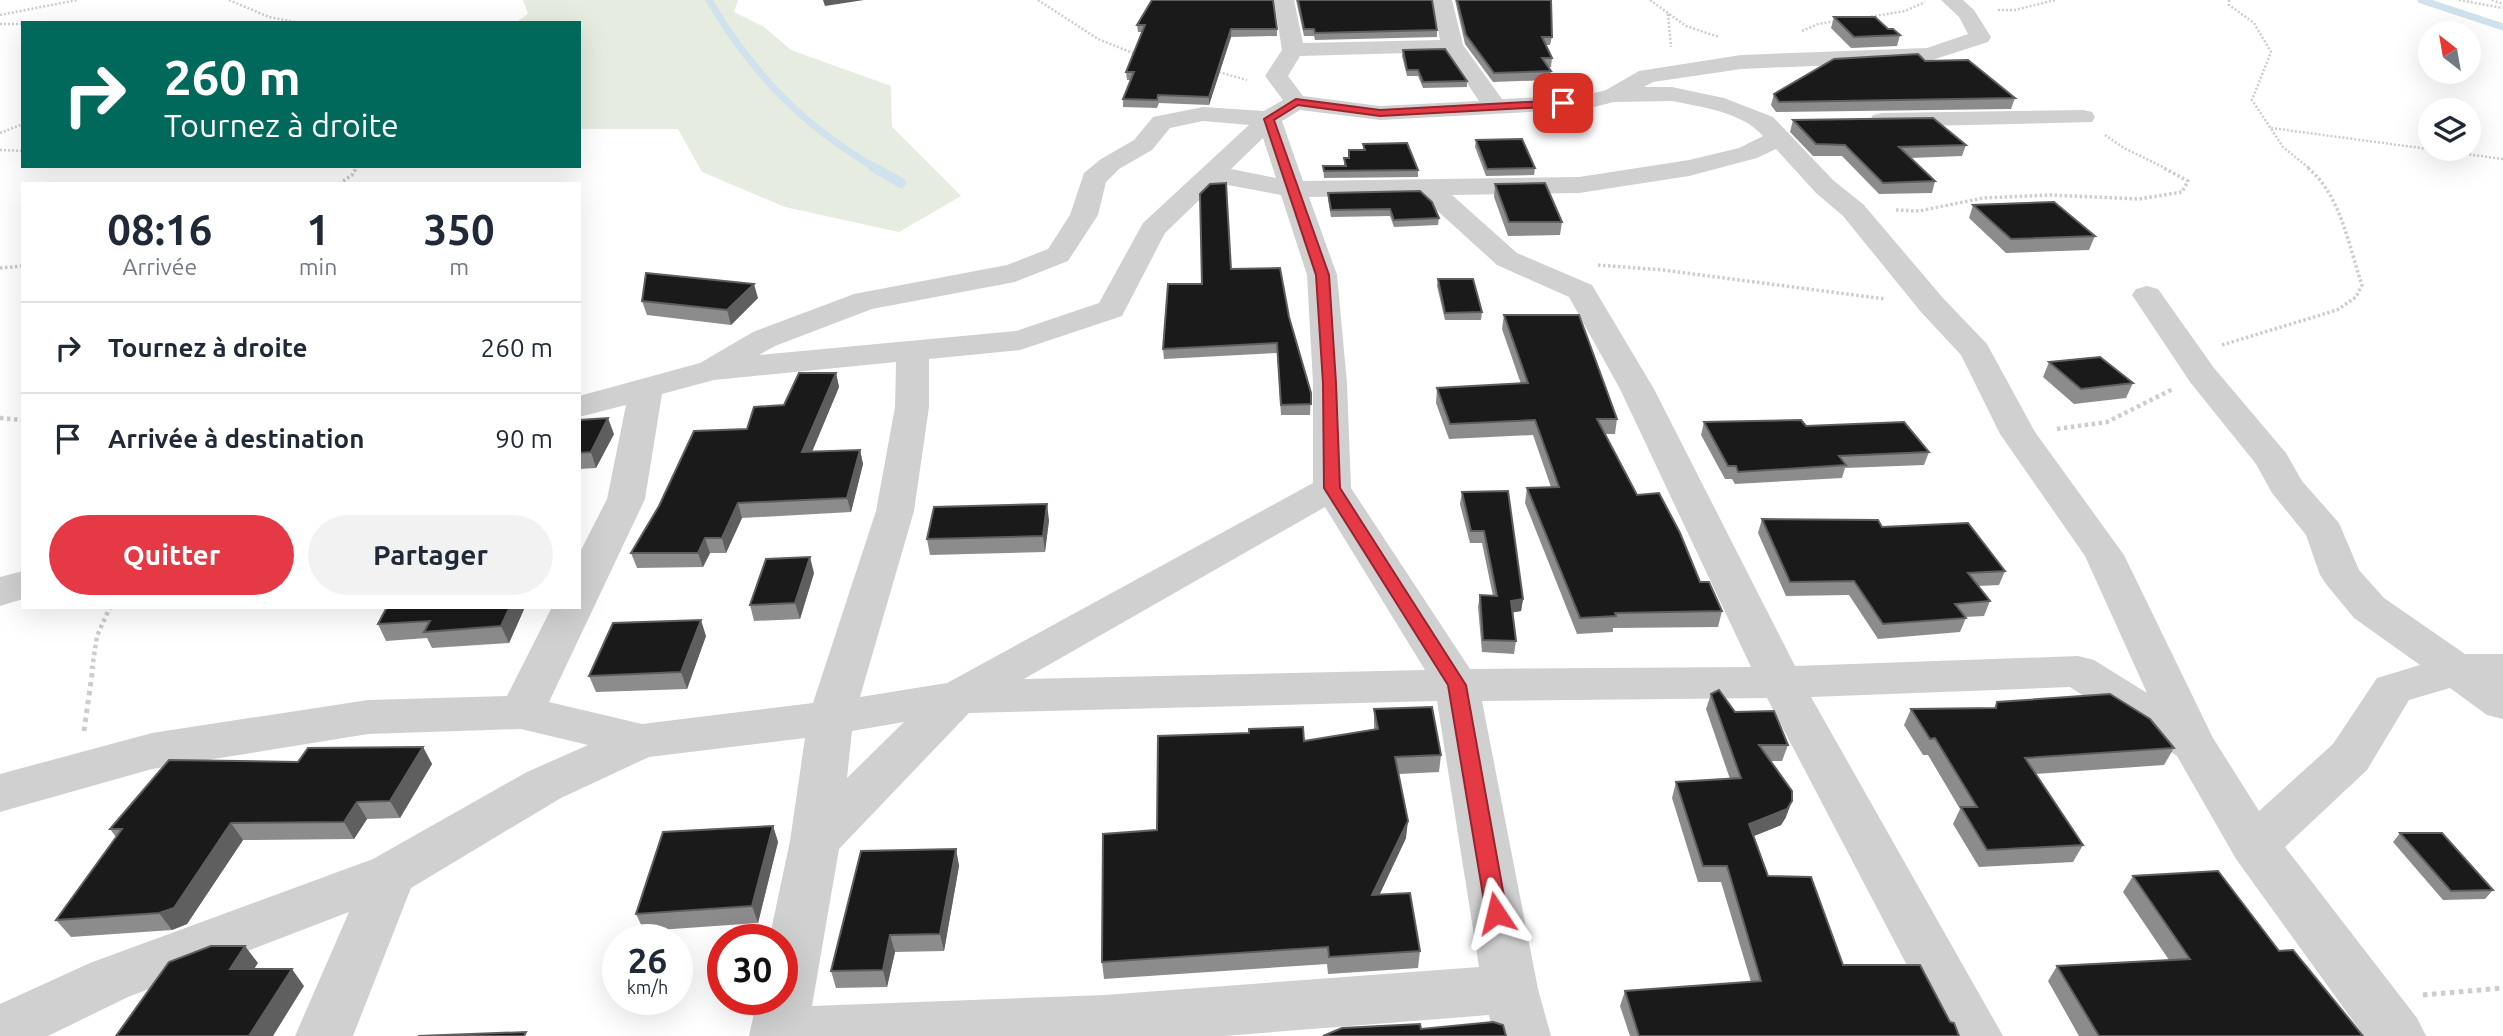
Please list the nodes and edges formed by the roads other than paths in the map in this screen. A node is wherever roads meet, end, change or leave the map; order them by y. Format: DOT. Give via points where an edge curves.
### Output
graph roads {
  1 [pos="1284,0"];
  2 [pos="1442,0"];
  3 [pos="1957,5"];
  4 [pos="1452,45"];
  5 [pos="1293,50"];
  6 [pos="1614,95"];
  7 [pos="1285,105"];
  8 [pos="1495,107"];
  9 [pos="2083,117"];
  10 [pos="1864,120"];
  11 [pos="1781,127"];
  12 [pos="1213,174"];
  13 [pos="1428,188"];
  14 [pos="1291,189"];
  15 [pos="2147,295"];
  16 [pos="913,351"];
  17 [pos="712,370"];
  18 [pos="646,388"];
  19 [pos="581,406"];
  20 [pos="1332,488"];
  21 [pos="21,559"];
  22 [pos="0,565"];
  23 [pos="21,585"];
  24 [pos="581,590"];
  25 [pos="0,592"];
  26 [pos="572,609"];
  27 [pos="2503,669"];
  28 [pos="2458,670"];
  29 [pos="1781,682"];
  30 [pos="1457,685"];
  31 [pos="957,697"];
  32 [pos="2503,703"];
  33 [pos="522,712"];
  34 [pos="831,718"];
  35 [pos="642,741"];
  36 [pos="2193,744"];
  37 [pos="0,793"];
  38 [pos="815,841"];
  39 [pos="2254,845"];
  40 [pos="391,874"];
  41 [pos="1516,1013"];
  42 [pos="2384,1018"];
  43 [pos="1104,1028"];
  44 [pos="0,1031"];
  45 [pos="778,1035"];
  46 [pos="324,1036"];
  47 [pos="1974,1036"];
  1 -- 5 [label="street"];
  2 -- 4 [label="street"];
  3 -- 6 [label="street" via="1980,37 1929,54 1741,62 1647,76"];
  4 -- 5 [label="street"];
  4 -- 8 [label="street"];
  5 -- 7 [label="street" via="1276,76"];
  6 -- 8 [label="street" via="1586,102"];
  6 -- 11 [label="street" via="1672,94 1724,105"];
  7 -- 8 [label="street" via="1380,113"];
  7 -- 12 [label="street"];
  7 -- 14 [label="street"];
  7 -- 17 [label="street" via="1162,122 1143,145 1093,179 1084,215 1058,255 1015,273 865,301 764,339"];
  9 -- 10 [label="street"];
  11 -- 13 [label="street" via="1748,153 1689,167 1579,185"];
  11 -- 36 [label="street" via="1825,187 1853,210 1975,351 2018,434 2104,555"];
  12 -- 14 [label="street"];
  12 -- 16 [label="street" via="1153,229 1111,309 1020,340"];
  13 -- 14 [label="street"];
  13 -- 29 [label="street" via="1507,259 1581,290 1637,389"];
  14 -- 20 [label="street" via="1322,275"];
  15 -- 28 [label="street" via="2202,374 2273,461 2285,485 2325,531 2340,575 2369,608"];
  16 -- 17 [label="street"];
  16 -- 34 [label="street" via="912,407 895,511"];
  17 -- 18 [label="street"];
  18 -- 19 [label="street"];
  18 -- 24 [label="street" via="626,499"];
  20 -- 30 [label="street"];
  20 -- 31 [label="street"];
  21 -- 22 [label="street"];
  23 -- 25 [label="street"];
  26 -- 33 [label="street"];
  27 -- 28 [label="street"];
  28 -- 32 [label="street"];
  28 -- 39 [label="street" via="2393,689 2350,757"];
  29 -- 30 [label="street"];
  29 -- 36 [label="street" via="2078,671"];
  29 -- 47 [label="street"];
  30 -- 31 [label="street"];
  30 -- 41 [label="street"];
  31 -- 34 [label="street"];
  31 -- 38 [label="street"];
  33 -- 35 [label="street"];
  33 -- 37 [label="street" via="368,718 233,738 152,751"];
  34 -- 35 [label="street"];
  34 -- 38 [label="street"];
  35 -- 40 [label="street" via="544,785"];
  36 -- 39 [label="street"];
  38 -- 45 [label="street"];
  39 -- 42 [label="street"];
  40 -- 44 [label="street" via="109,980"];
  40 -- 46 [label="street"];
  41 -- 43 [label="street"];
  43 -- 45 [label="street"];
}
